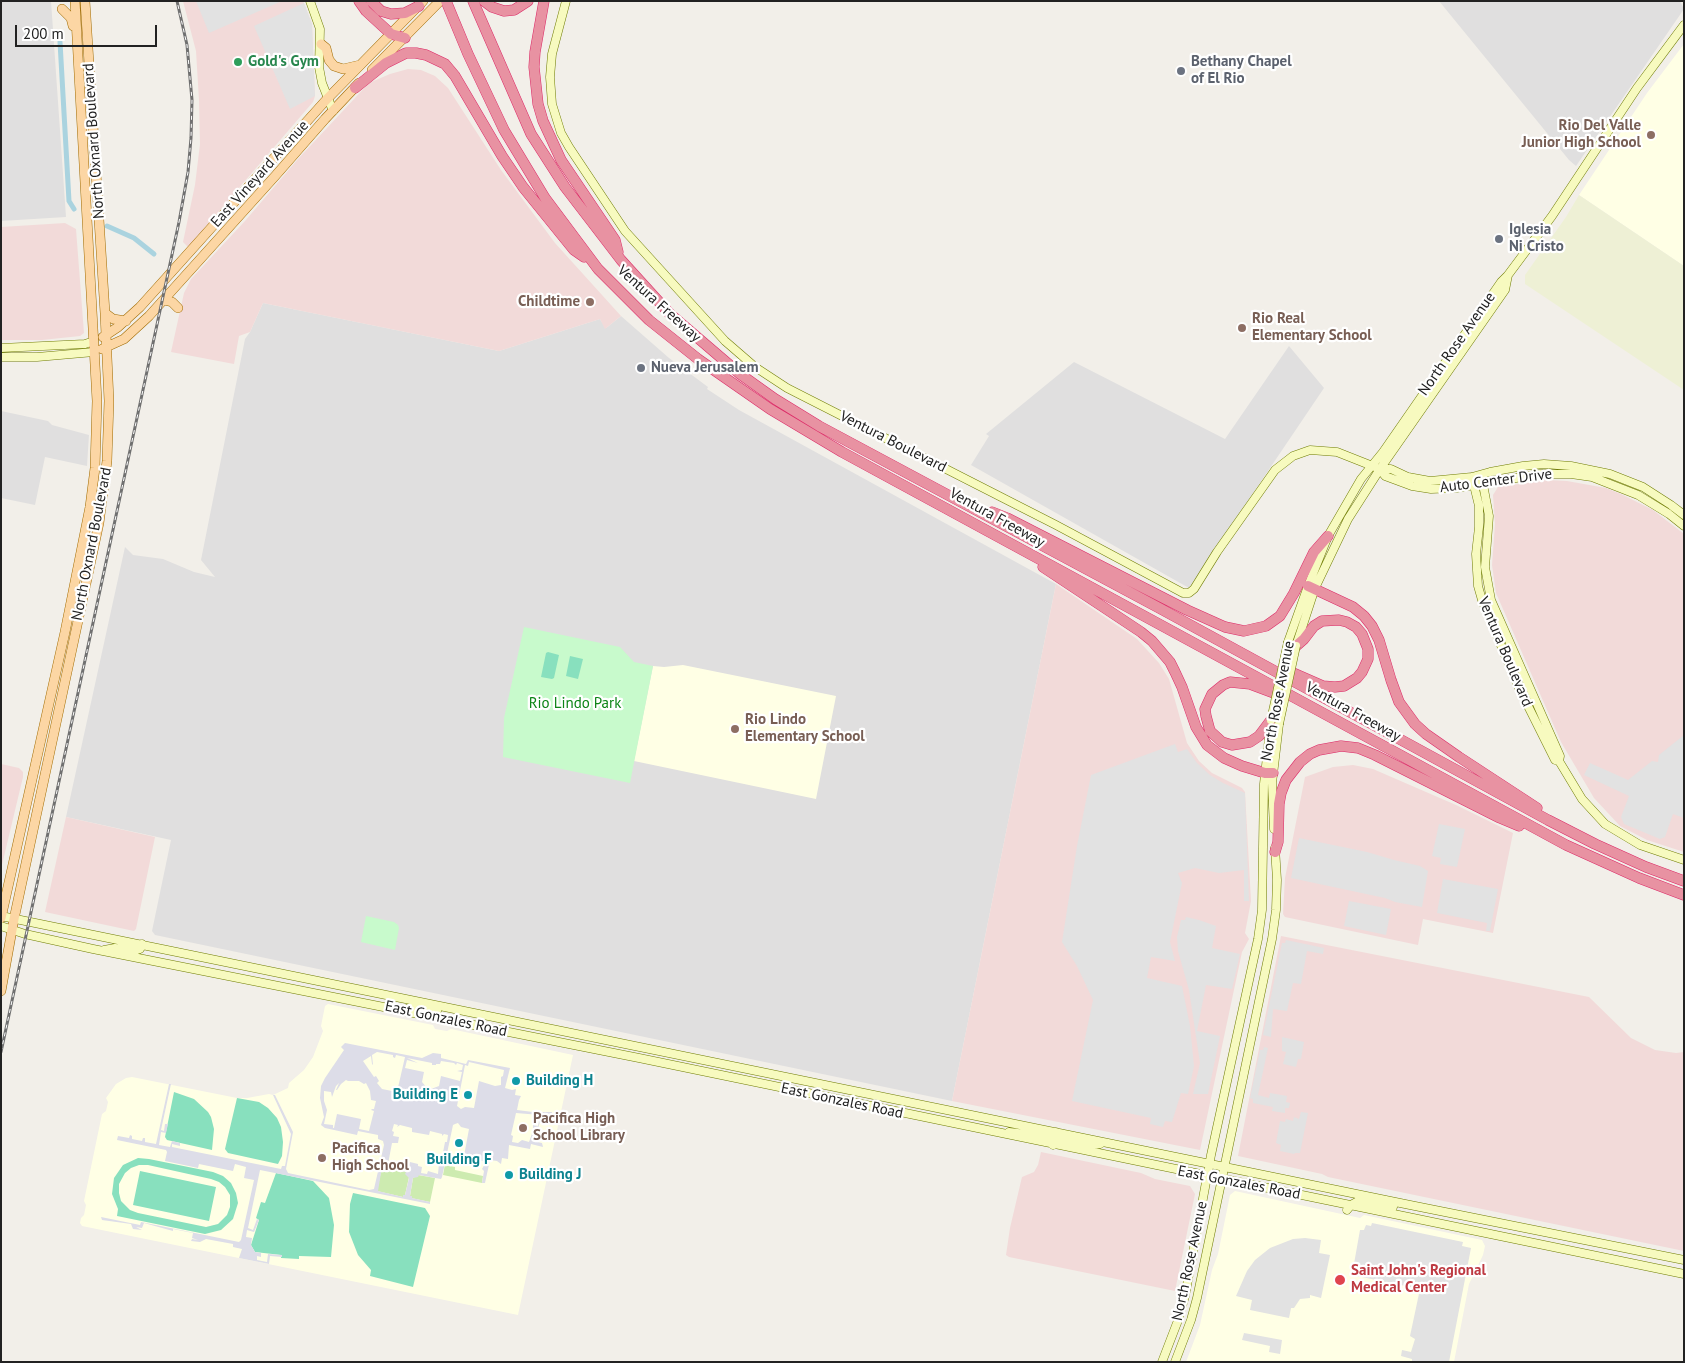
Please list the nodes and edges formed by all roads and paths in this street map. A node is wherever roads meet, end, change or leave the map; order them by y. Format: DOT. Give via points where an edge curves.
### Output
graph roads {
  1 [pos="75,1"];
  2 [pos="85,1"];
  3 [pos="310,1"];
  4 [pos="359,1"];
  5 [pos="370,1"];
  6 [pos="473,1"];
  7 [pos="484,1"];
  8 [pos="528,1"];
  9 [pos="544,1"];
  10 [pos="566,1"];
  11 [pos="444,2"];
  12 [pos="421,4"];
  13 [pos="64,6"];
  14 [pos="1684,25"];
  15 [pos="391,34"];
  16 [pos="405,38"];
  17 [pos="321,44"];
  18 [pos="360,65"];
  19 [pos="78,68"];
  20 [pos="355,88"];
  21 [pos="327,100"];
  22 [pos="331,112"];
  23 [pos="250,185"];
  24 [pos="232,205"];
  25 [pos="247,208"];
  26 [pos="229,227"];
  27 [pos="621,260"];
  28 [pos="598,269"];
  29 [pos="164,300"];
  30 [pos="178,308"];
  31 [pos="104,313"];
  32 [pos="126,321"];
  33 [pos="105,336"];
  34 [pos="94,342"];
  35 [pos="1,348"];
  36 [pos="106,348"];
  37 [pos="94,352"];
  38 [pos="1,357"];
  39 [pos="1376,467"];
  40 [pos="1482,478"];
  41 [pos="1473,480"];
  42 [pos="946,493"];
  43 [pos="1684,515"];
  44 [pos="88,520"];
  45 [pos="1684,526"];
  46 [pos="96,536"];
  47 [pos="1328,536"];
  48 [pos="1019,547"];
  49 [pos="1311,587"];
  50 [pos="1292,644"];
  51 [pos="1248,656"];
  52 [pos="1304,702"];
  53 [pos="1275,722"];
  54 [pos="51,744"];
  55 [pos="1559,761"];
  56 [pos="36,765"];
  57 [pos="1269,773"];
  58 [pos="42,786"];
  59 [pos="1548,820"];
  60 [pos="1566,845"];
  61 [pos="1275,852"];
  62 [pos="1684,860"];
  63 [pos="1684,881"];
  64 [pos="1684,895"];
  65 [pos="1,916"];
  66 [pos="14,919"];
  67 [pos="1,926"];
  68 [pos="12,930"];
  69 [pos="142,944"];
  70 [pos="102,951"];
  71 [pos="1,991"];
  72 [pos="446,1008"];
  73 [pos="402,1011"];
  74 [pos="442,1019"];
  75 [pos="515,1022"];
  76 [pos="1056,1132"];
  77 [pos="1002,1134"];
  78 [pos="1109,1143"];
  79 [pos="1053,1145"];
  80 [pos="1210,1159"];
  81 [pos="1224,1167"];
  82 [pos="1208,1176"];
  83 [pos="1222,1179"];
  84 [pos="1410,1205"];
  85 [pos="1349,1208"];
  86 [pos="1684,1260"];
  87 [pos="1684,1274"];
  88 [pos="1162,1362"];
  89 [pos="1175,1362"];
  1 -- 19 [label="main road, North Oxnard Boulevard"];
  2 -- 31 [label="main road, North Oxnard Boulevard"];
  3 -- 17 [label="main road"];
  4 -- 15 [label="highway"];
  5 -- 12 [label="highway" via="378,9 391,14 401,14"];
  6 -- 27 [label="highway, Ventura Freeway" via="532,134 565,187"];
  7 -- 8 [label="highway" via="504,11 514,10"];
  9 -- 27 [label="highway" via="534,67 543,121 561,160 614,240"];
  10 -- 39 [label="main road, Ventura Boulevard" via="552,54 550,77 552,104 565,140 640,249 739,355 787,388 1056,524 1183,593 1194,589 1275,470 1287,460 1310,450 1329,450"];
  11 -- 16 [label="main road, East Vineyard Avenue"];
  11 -- 28 [label="highway, Ventura Freeway" via="504,130 545,198"];
  12 -- 15 [label="main road, East Vineyard Avenue"];
  13 -- 19 [label="main road" via="71,18"];
  14 -- 39 [label="main road, North Rose Avenue" via="1508,275 1505,290"];
  15 -- 16 [label="highway"];
  15 -- 18 [label="main road, East Vineyard Avenue"];
  16 -- 20 [label="main road, East Vineyard Avenue"];
  17 -- 18 [label="main road" via="334,66 343,69"];
  17 -- 21 [label="main road" via="319,67"];
  18 -- 21 [label="main road, East Vineyard Avenue"];
  19 -- 34 [label="main road, North Oxnard Boulevard"];
  20 -- 22 [label="main road, East Vineyard Avenue"];
  20 -- 28 [label="highway" via="386,63 406,54 421,53 439,60 455,76 523,187 574,250"];
  21 -- 22 [label="main road"];
  21 -- 23 [label="main road, East Vineyard Avenue"];
  22 -- 25 [label="main road, East Vineyard Avenue"];
  23 -- 24 [label="main road, East Vineyard Avenue"];
  23 -- 25 [label="main road" via="245,200"];
  24 -- 26 [label="main road" via="234,212 227,220"];
  24 -- 32 [label="main road, East Vineyard Avenue"];
  25 -- 26 [label="main road, East Vineyard Avenue"];
  26 -- 29 [label="main road, East Vineyard Avenue"];
  27 -- 42 [label="highway, Ventura Freeway" via="670,314 740,374 819,426"];
  28 -- 48 [label="highway, Ventura Freeway" via="663,332 770,410"];
  29 -- 30 [label="main road"];
  29 -- 36 [label="main road, East Vineyard Avenue" via="129,335"];
  31 -- 32 [label="main road" via="112,319"];
  31 -- 33 [label="main road, North Oxnard Boulevard"];
  32 -- 33 [label="main road, East Vineyard Avenue"];
  33 -- 34 [label="main road, East Vineyard Avenue"];
  33 -- 36 [label="main road, North Oxnard Boulevard"];
  34 -- 35 [label="main road"];
  34 -- 37 [label="main road, North Oxnard Boulevard"];
  36 -- 37 [label="main road, East Vineyard Avenue"];
  36 -- 46 [label="main road, North Oxnard Boulevard" via="109,441"];
  37 -- 38 [label="main road"];
  37 -- 44 [label="main road, North Oxnard Boulevard" via="96,452"];
  39 -- 41 [label="main road, Auto Center Drive" via="1430,481"];
  39 -- 47 [label="main road, North Rose Avenue" via="1361,479"];
  39 -- 49 [label="main road, North Rose Avenue"];
  40 -- 41 [label="main road, Auto Center Drive"];
  40 -- 43 [label="main road, Auto Center Drive" via="1544,464 1562,464 1610,474 1643,487"];
  40 -- 45 [label="main road, Auto Center Drive" via="1540,474 1592,478 1638,495"];
  40 -- 55 [label="main road, Ventura Boulevard" via="1488,516 1485,568 1491,600 1560,756"];
  41 -- 55 [label="main road, Ventura Boulevard" via="1480,516 1476,554 1482,600 1533,718 1555,760"];
  42 -- 47 [label="highway" via="1007,518 1187,610 1236,631 1259,629 1280,616 1314,552"];
  42 -- 51 [label="highway, Ventura Freeway"];
  44 -- 46 [label="main road"];
  44 -- 56 [label="main road, North Oxnard Boulevard"];
  46 -- 54 [label="main road, North Oxnard Boulevard"];
  47 -- 49 [label="main road, North Rose Avenue"];
  48 -- 52 [label="highway, Ventura Freeway"];
  48 -- 57 [label="highway" via="1152,641 1170,662 1196,727 1207,745 1232,762"];
  49 -- 50 [label="main road, North Rose Avenue"];
  49 -- 59 [label="highway" via="1354,607 1372,626 1399,702 1415,724 1450,751 1536,806"];
  50 -- 51 [label="highway" via="1304,639 1322,621 1339,620 1356,627 1362,634 1368,659 1357,678 1335,687 1323,686 1275,664"];
  50 -- 53 [label="main road, North Rose Avenue, bridge"];
  51 -- 59 [label="highway, Ventura Freeway"];
  52 -- 53 [label="highway" via="1238,682 1217,689 1205,709 1210,731 1222,742 1232,745 1250,742"];
  52 -- 60 [label="highway, Ventura Freeway"];
  53 -- 57 [label="main road, North Rose Avenue"];
  54 -- 56 [label="main road" via="45,747"];
  54 -- 58 [label="main road, North Oxnard Boulevard"];
  55 -- 62 [label="main road, Ventura Boulevard" via="1582,800 1605,824 1640,845"];
  56 -- 58 [label="main road"];
  56 -- 65 [label="main road, North Oxnard Boulevard"];
  57 -- 61 [label="main road, North Rose Avenue"];
  57 -- 80 [label="main road, North Rose Avenue" via="1262,810 1262,910 1258,939"];
  58 -- 66 [label="main road, North Oxnard Boulevard"];
  59 -- 63 [label="highway, Ventura Freeway" via="1646,867"];
  60 -- 61 [label="highway" via="1500,818 1375,754 1341,746 1310,754 1286,780 1279,804"];
  60 -- 64 [label="highway, Ventura Freeway"];
  61 -- 81 [label="main road, North Rose Avenue" via="1276,910 1272,939"];
  65 -- 66 [label="main road, East Gonzales Road"];
  66 -- 68 [label="main road, North Oxnard Boulevard"];
  66 -- 69 [label="main road, East Gonzales Road"];
  67 -- 68 [label="main road, East Gonzales Road"];
  68 -- 70 [label="main road, East Gonzales Road"];
  68 -- 71 [label="main road, North Oxnard Boulevard"];
  69 -- 70 [label="main road" via="137,950 115,948"];
  69 -- 72 [label="main road, East Gonzales Road"];
  70 -- 73 [label="main road, East Gonzales Road"];
  72 -- 73 [label="main road" via="440,1011 413,1007"];
  72 -- 75 [label="main road, East Gonzales Road"];
  73 -- 74 [label="main road, East Gonzales Road"];
  74 -- 75 [label="main road" via="451,1014 507,1025"];
  74 -- 77 [label="main road, East Gonzales Road"];
  75 -- 76 [label="main road, East Gonzales Road"];
  76 -- 77 [label="main road" via="1051,1137 1012,1131"];
  76 -- 78 [label="main road, East Gonzales Road"];
  77 -- 79 [label="main road, East Gonzales Road"];
  78 -- 79 [label="main road" via="1088,1145 1057,1140"];
  78 -- 80 [label="main road, East Gonzales Road"];
  79 -- 82 [label="main road, East Gonzales Road"];
  80 -- 81 [label="main road, East Gonzales Road"];
  80 -- 82 [label="main road, North Rose Avenue"];
  81 -- 83 [label="main road, North Rose Avenue"];
  81 -- 84 [label="main road, East Gonzales Road"];
  82 -- 83 [label="main road, East Gonzales Road"];
  82 -- 88 [label="main road, North Rose Avenue" via="1185,1296"];
  83 -- 85 [label="main road, East Gonzales Road"];
  83 -- 89 [label="main road, North Rose Avenue" via="1191,1320"];
  84 -- 85 [label="main road" via="1401,1209 1360,1200"];
  84 -- 86 [label="main road, East Gonzales Road"];
  85 -- 87 [label="main road, East Gonzales Road"];
}
